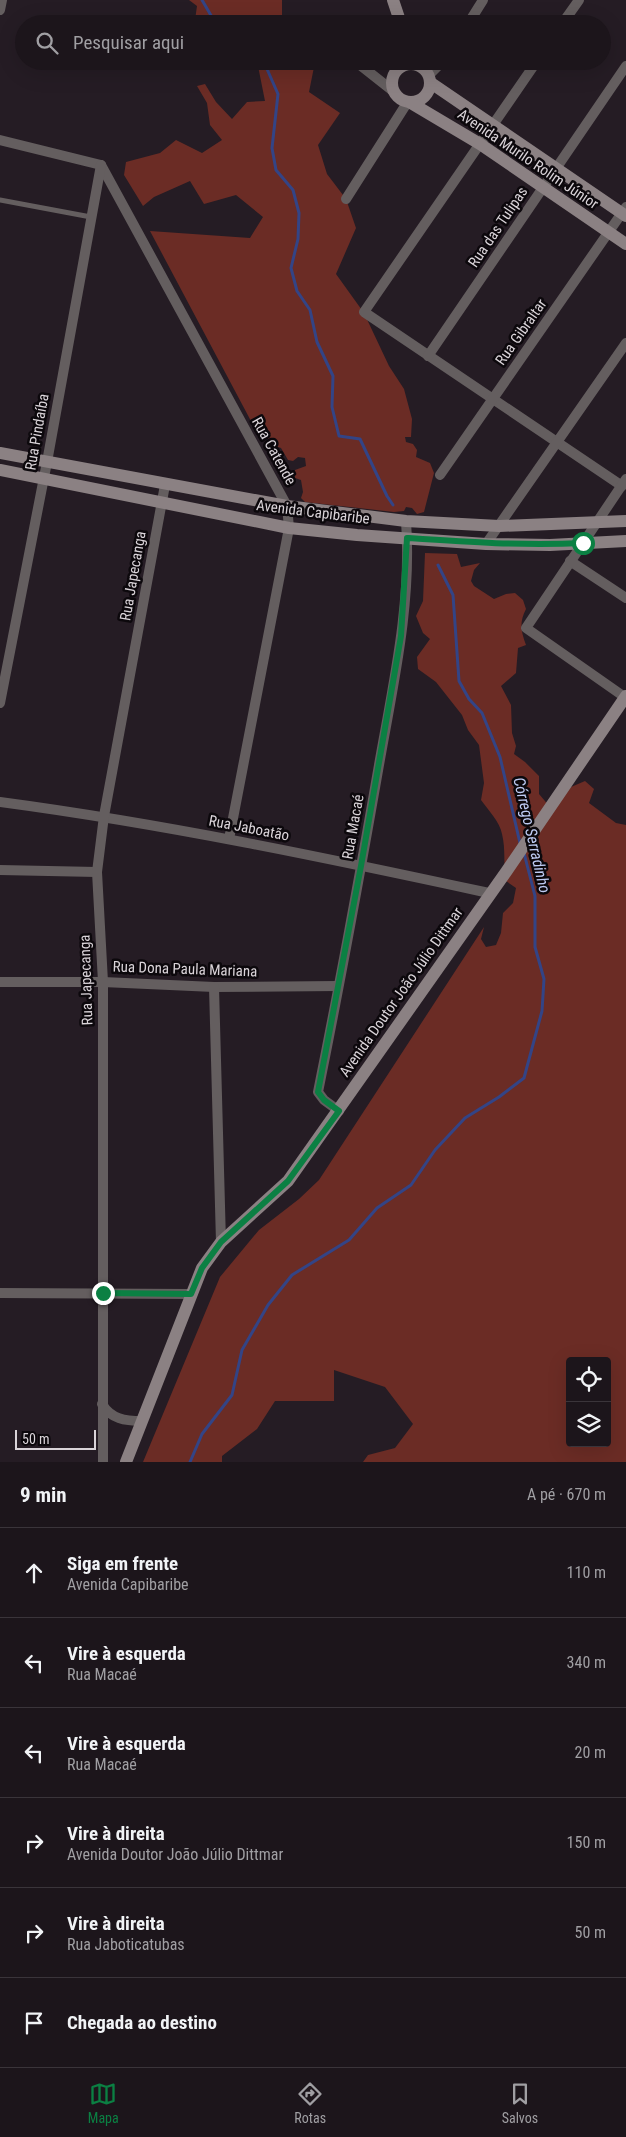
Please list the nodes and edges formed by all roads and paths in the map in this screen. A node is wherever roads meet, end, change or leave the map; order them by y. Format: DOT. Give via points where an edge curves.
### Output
graph roads {
  1 [pos="2,0"];
  2 [pos="393,0"];
  3 [pos="483,0"];
  4 [pos="579,0"];
  5 [pos="0,10"];
  6 [pos="398,15"];
  7 [pos="474,15"];
  8 [pos="568,15"];
  9 [pos="626,66"];
  10 [pos="366,70"];
  11 [pos="396,70"];
  12 [pos="530,70"];
  13 [pos="425,72"];
  14 [pos="393,91"];
  15 [pos="409,103"];
  16 [pos="493,125"];
  17 [pos="0,140"];
  18 [pos="480,144"];
  19 [pos="101,165"];
  20 [pos="556,168"];
  21 [pos="543,187"];
  22 [pos="346,199"];
  23 [pos="0,200"];
  24 [pos="625,212"];
  25 [pos="91,217"];
  26 [pos="608,232"];
  27 [pos="626,244"];
  28 [pos="626,343"];
  29 [pos="428,356"];
  30 [pos="492,399"];
  31 [pos="557,442"];
  32 [pos="0,453"];
  33 [pos="47,462"];
  34 [pos="0,470"];
  35 [pos="440,475"];
  36 [pos="44,479"];
  37 [pos="624,482"];
  38 [pos="165,485"];
  39 [pos="162,503"];
  40 [pos="287,506"];
  41 [pos="406,521"];
  42 [pos="626,521"];
  43 [pos="596,523"];
  44 [pos="500,526"];
  45 [pos="289,528"];
  46 [pos="407,538"];
  47 [pos="626,541"];
  48 [pos="583,543"];
  49 [pos="486,544"];
  50 [pos="570,561"];
  51 [pos="626,598"];
  52 [pos="626,697"];
  53 [pos="0,703"];
  54 [pos="0,802"];
  55 [pos="104,816"];
  56 [pos="230,838"];
  57 [pos="361,866"];
  58 [pos="0,870"];
  59 [pos="97,872"];
  60 [pos="490,893"];
  61 [pos="0,982"];
  62 [pos="103,982"];
  63 [pos="338,986"];
  64 [pos="214,987"];
  65 [pos="339,1111"];
  66 [pos="221,1242"];
  67 [pos="0,1293"];
  68 [pos="103,1293"];
  69 [pos="191,1294"];
  70 [pos="102,1404"];
  71 [pos="142,1421"];
  72 [pos="103,1462"];
  73 [pos="126,1462"];
  1 -- 5 [label="street"];
  2 -- 6 [label="main road"];
  3 -- 7 [label="street"];
  4 -- 8 [label="street"];
  9 -- 20 [label="street, Rua das Tulipas"];
  10 -- 14 [label="street"];
  11 -- 14 [label="main road" via="392,80"];
  12 -- 16 [label="street"];
  13 -- 15 [label="main road" via="428,93 421,100"];
  13 -- 16 [label="main road, Avenida Murilo Rolim Júnior" via="443,91"];
  14 -- 15 [label="main road" via="399,99"];
  15 -- 18 [label="main road, Avenida Murilo Rolim Júnior"];
  15 -- 22 [label="street"];
  16 -- 18 [label="street"];
  16 -- 20 [label="main road, Avenida Murilo Rolim Júnior"];
  17 -- 19 [label="street"];
  18 -- 21 [label="main road, Avenida Murilo Rolim Júnior"];
  18 -- 29 [label="street" via="364,312"];
  19 -- 25 [label="street, Rua Pindaíba"];
  19 -- 40 [label="street, Rua Catende"];
  20 -- 21 [label="street, Rua das Tulipas"];
  20 -- 24 [label="main road, Avenida Murilo Rolim Júnior"];
  21 -- 26 [label="main road, Avenida Murilo Rolim Júnior"];
  21 -- 29 [label="street, Rua das Tulipas"];
  23 -- 25 [label="lane"];
  24 -- 26 [label="street, Rua Gibraltar"];
  25 -- 33 [label="street, Rua Pindaíba"];
  26 -- 27 [label="main road, Avenida Murilo Rolim Júnior"];
  26 -- 30 [label="street, Rua Gibraltar"];
  28 -- 31 [label="street"];
  29 -- 30 [label="street"];
  30 -- 31 [label="street"];
  30 -- 35 [label="street, Rua Gibraltar"];
  31 -- 37 [label="street"];
  31 -- 44 [label="street"];
  32 -- 33 [label="main road, Avenida Capibaribe"];
  33 -- 36 [label="street, Rua Pindaíba"];
  33 -- 38 [label="main road, Avenida Capibaribe"];
  34 -- 36 [label="main road, Avenida Capibaribe"];
  36 -- 39 [label="main road, Avenida Capibaribe"];
  36 -- 53 [label="street, Rua Pindaíba"];
  37 -- 43 [label="street"];
  38 -- 39 [label="street, Rua Japecanga"];
  38 -- 40 [label="main road, Avenida Capibaribe"];
  39 -- 45 [label="main road, Avenida Capibaribe"];
  39 -- 55 [label="street, Rua Japecanga"];
  40 -- 41 [label="main road, Avenida Capibaribe"];
  40 -- 45 [label="street, Rua Catende"];
  41 -- 44 [label="main road, Avenida Capibaribe"];
  41 -- 46 [label="street, Rua Macaé"];
  42 -- 43 [label="main road, Avenida Capibaribe"];
  43 -- 44 [label="main road, Avenida Capibaribe"];
  43 -- 48 [label="street"];
  44 -- 49 [label="street"];
  45 -- 46 [label="main road, Avenida Capibaribe"];
  45 -- 56 [label="street, Rua Catende"];
  46 -- 49 [label="main road, Avenida Capibaribe"];
  46 -- 57 [label="street, Rua Macaé" via="401,636"];
  47 -- 48 [label="main road, Avenida Capibaribe"];
  48 -- 49 [label="main road, Avenida Capibaribe"];
  48 -- 50 [label="street"];
  50 -- 51 [label="street"];
  50 -- 52 [label="street" via="526,628"];
  52 -- 60 [label="main road, Avenida Doutor João Júlio Dittmar"];
  54 -- 55 [label="street, Rua Jaboatão"];
  55 -- 56 [label="street, Rua Jaboatão"];
  55 -- 59 [label="street, Rua Japecanga"];
  56 -- 57 [label="street, Rua Jaboatão"];
  57 -- 60 [label="street, Rua Jaboatão"];
  57 -- 63 [label="street, Rua Macaé"];
  58 -- 59 [label="street"];
  59 -- 62 [label="street, Rua Japecanga"];
  60 -- 65 [label="main road, Avenida Doutor João Júlio Dittmar"];
  61 -- 62 [label="street, Rua Dona Paula Mariana"];
  62 -- 64 [label="street, Rua Dona Paula Mariana"];
  62 -- 68 [label="street, Rua Japecanga"];
  63 -- 64 [label="street, Rua Dona Paula Mariana"];
  63 -- 65 [label="street, Rua Macaé" via="318,1092"];
  64 -- 66 [label="street"];
  65 -- 66 [label="main road, Avenida Doutor João Júlio Dittmar" via="288,1181"];
  66 -- 69 [label="main road, Avenida Doutor João Júlio Dittmar" via="202,1268"];
  67 -- 68 [label="street"];
  68 -- 69 [label="street"];
  68 -- 70 [label="street, Rua Japecanga"];
  69 -- 71 [label="main road, Avenida Doutor João Júlio Dittmar"];
  70 -- 71 [label="street" via="106,1411 118,1418"];
  70 -- 72 [label="street, Rua Japecanga"];
  71 -- 73 [label="main road, Avenida Doutor João Júlio Dittmar"];
}
